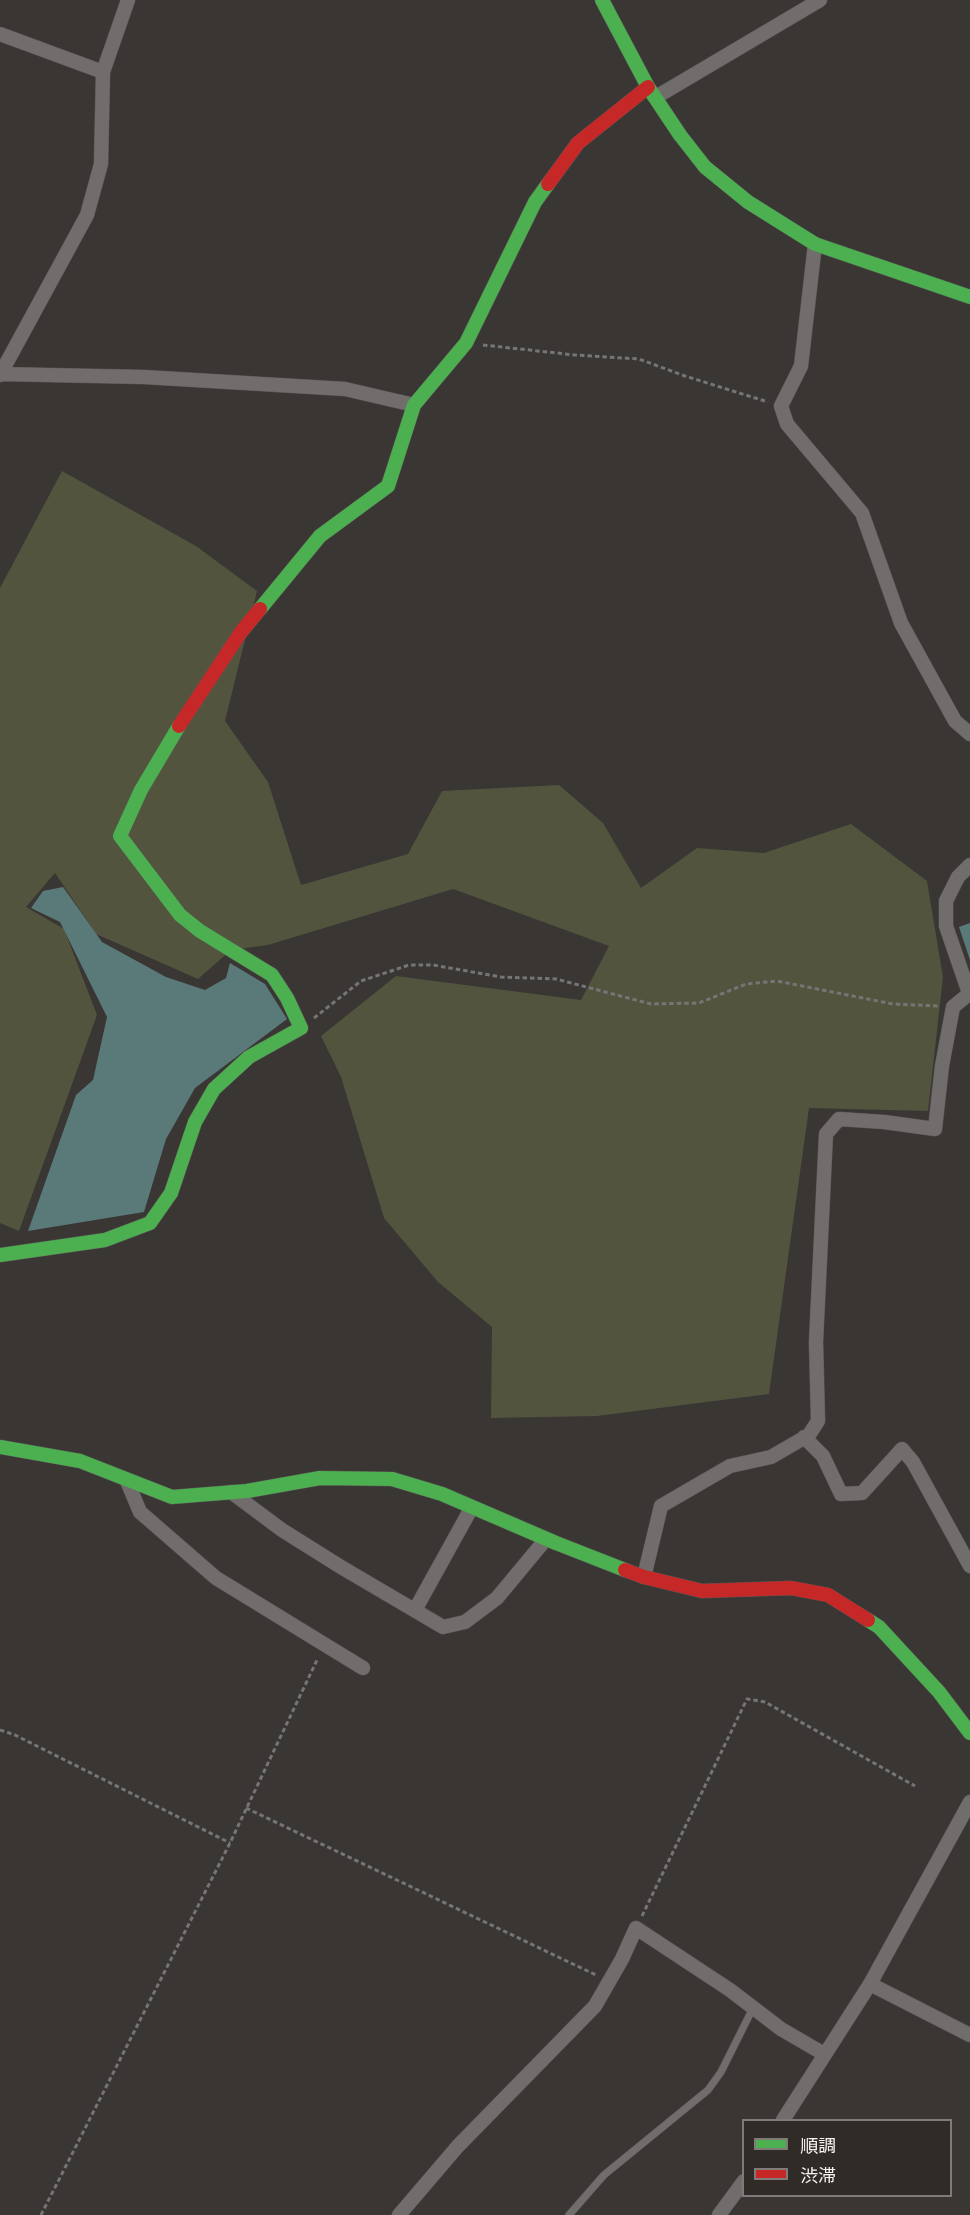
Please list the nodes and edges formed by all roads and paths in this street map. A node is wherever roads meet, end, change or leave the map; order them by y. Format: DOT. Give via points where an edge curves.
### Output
graph roads {
  1 [pos="128,0"];
  2 [pos="602,0"];
  3 [pos="820,0"];
  4 [pos="0,34"];
  5 [pos="103,72"];
  6 [pos="652,92"];
  7 [pos="815,244"];
  8 [pos="970,297"];
  9 [pos="466,343"];
  10 [pos="0,374"];
  11 [pos="414,405"];
  12 [pos="781,406"];
  13 [pos="970,734"];
  14 [pos="970,865"];
  15 [pos="970,993"];
  16 [pos="953,1007"];
  17 [pos="301,1028"];
  18 [pos="0,1255"];
  19 [pos="804,1437"];
  20 [pos="0,1447"];
  21 [pos="127,1481"];
  22 [pos="231,1492"];
  23 [pos="472,1507"];
  24 [pos="546,1539"];
  25 [pos="970,1566"];
  26 [pos="644,1577"];
  27 [pos="415,1610"];
  28 [pos="324,1646"];
  29 [pos="363,1668"];
  30 [pos="0,1730"];
  31 [pos="970,1732"];
  32 [pos="915,1786"];
  33 [pos="970,1802"];
  34 [pos="246,1808"];
  35 [pos="230,1842"];
  36 [pos="636,1928"];
  37 [pos="610,1982"];
  38 [pos="870,1984"];
  39 [pos="753,2008"];
  40 [pos="970,2035"];
  41 [pos="824,2054"];
  42 [pos="784,2119"];
  43 [pos="742,2184"];
  44 [pos="41,2215"];
  45 [pos="399,2215"];
  46 [pos="569,2215"];
  47 [pos="719,2215"];
  1 -- 5 [label="street"];
  2 -- 6 [label="street"];
  3 -- 6 [label="street"];
  4 -- 5 [label="street"];
  5 -- 10 [label="street" via="101,164 87,215"];
  6 -- 7 [label="street" via="705,167 748,202"];
  6 -- 9 [label="street" via="578,142 535,201"];
  7 -- 8 [label="street"];
  7 -- 12 [label="street" via="801,366"];
  9 -- 11 [label="street"];
  9 -- 12 [label="path" via="639,358"];
  10 -- 11 [label="street" via="144,377 345,390"];
  11 -- 17 [label="street" via="388,486 320,536 241,632 141,790 120,836 180,915 272,975"];
  12 -- 13 [label="street" via="787,424 862,513 901,622 955,721"];
  14 -- 15 [label="street" via="958,877 946,901 946,926"];
  15 -- 16 [label="street"];
  16 -- 17 [label="path" via="893,1004 777,981 746,984 699,1003 651,1004 556,979 501,977 433,965 409,965 361,981"];
  16 -- 19 [label="street" via="935,1129 839,1119 826,1134 816,1342 818,1421"];
  17 -- 18 [label="street" via="249,1057 214,1089 195,1122 171,1192 150,1223 105,1240"];
  19 -- 25 [label="street" via="823,1456 840,1494 862,1493 902,1449"];
  19 -- 26 [label="street" via="771,1457 730,1466 661,1506"];
  20 -- 21 [label="street" via="80,1461"];
  21 -- 22 [label="street" via="172,1497"];
  21 -- 28 [label="street" via="140,1512 216,1578"];
  22 -- 23 [label="street" via="320,1478 392,1479"];
  22 -- 27 [label="street" via="282,1530"];
  23 -- 24 [label="street"];
  23 -- 27 [label="street"];
  24 -- 26 [label="street"];
  24 -- 27 [label="street" via="497,1598 465,1622 443,1627"];
  26 -- 31 [label="street" via="702,1591 791,1588 828,1595 879,1627"];
  28 -- 29 [label="street"];
  28 -- 34 [label="path"];
  30 -- 35 [label="path"];
  32 -- 36 [label="path" via="765,1702 747,1699"];
  33 -- 38 [label="street"];
  34 -- 35 [label="path"];
  34 -- 37 [label="path"];
  35 -- 44 [label="path"];
  36 -- 37 [label="street"];
  36 -- 39 [label="street"];
  37 -- 45 [label="street" via="595,2006 458,2146"];
  38 -- 40 [label="street"];
  38 -- 41 [label="street"];
  39 -- 41 [label="street"];
  39 -- 46 [label="lane" via="708,2090 604,2175"];
  41 -- 42 [label="street"];
  43 -- 47 [label="street"];
}
